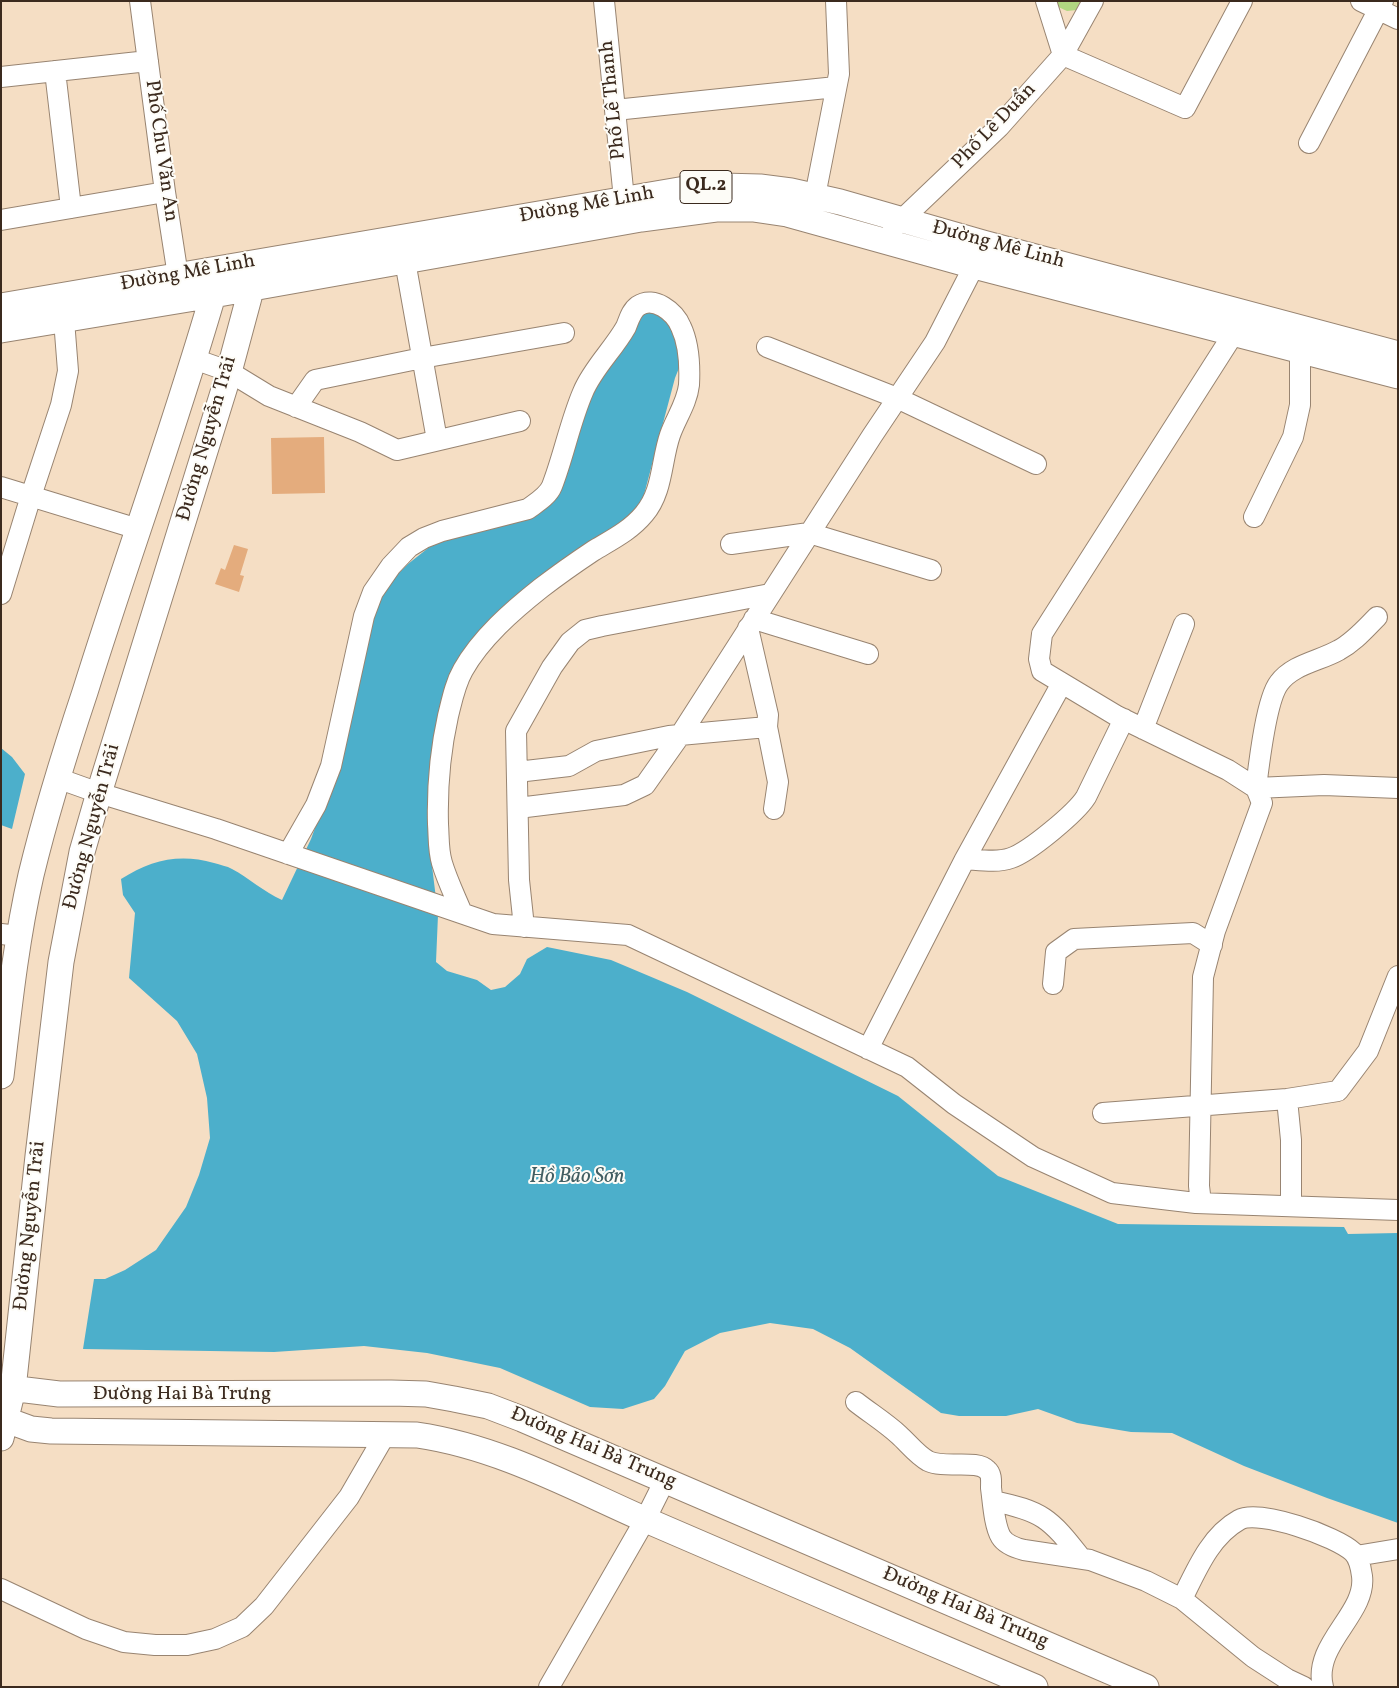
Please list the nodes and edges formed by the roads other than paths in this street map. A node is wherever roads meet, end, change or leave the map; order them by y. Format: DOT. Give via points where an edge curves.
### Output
graph roads {
  1 [pos="140,1"];
  2 [pos="604,1"];
  3 [pos="836,1"];
  4 [pos="1046,1"];
  5 [pos="1093,1"];
  6 [pos="1242,1"];
  7 [pos="1375,4"];
  8 [pos="1398,19"];
  9 [pos="1063,55"];
  10 [pos="148,61"];
  11 [pos="55,71"];
  12 [pos="1,77"];
  13 [pos="836,87"];
  14 [pos="615,110"];
  15 [pos="1309,143"];
  16 [pos="165,192"];
  17 [pos="815,196"];
  18 [pos="624,199"];
  19 [pos="71,208"];
  20 [pos="1,220"];
  21 [pos="903,220"];
  22 [pos="880,239"];
  23 [pos="405,261"];
  24 [pos="259,262"];
  25 [pos="974,266"];
  26 [pos="221,269"];
  27 [pos="180,288"];
  28 [pos="251,288"];
  29 [pos="213,295"];
  30 [pos="1,306"];
  31 [pos="64,320"];
  32 [pos="1,330"];
  33 [pos="564,333"];
  34 [pos="1234,333"];
  35 [pos="767,347"];
  36 [pos="1300,350"];
  37 [pos="1398,354"];
  38 [pos="422,358"];
  39 [pos="194,359"];
  40 [pos="228,372"];
  41 [pos="1398,376"];
  42 [pos="898,398"];
  43 [pos="296,407"];
  44 [pos="520,421"];
  45 [pos="437,440"];
  46 [pos="1036,464"];
  47 [pos="1,487"];
  48 [pos="31,496"];
  49 [pos="1254,517"];
  50 [pos="138,529"];
  51 [pos="809,533"];
  52 [pos="731,544"];
  53 [pos="930,570"];
  54 [pos="1,594"];
  55 [pos="770,594"];
  56 [pos="1377,617"];
  57 [pos="751,623"];
  58 [pos="1184,624"];
  59 [pos="868,654"];
  60 [pos="1062,683"];
  61 [pos="1124,719"];
  62 [pos="767,727"];
  63 [pos="1144,729"];
  64 [pos="681,734"];
  65 [pos="517,772"];
  66 [pos="57,778"];
  67 [pos="1256,788"];
  68 [pos="1398,788"];
  69 [pos="99,793"];
  70 [pos="518,808"];
  71 [pos="774,809"];
  72 [pos="292,855"];
  73 [pos="965,859"];
  74 [pos="457,911"];
  75 [pos="524,927"];
  76 [pos="10,935"];
  77 [pos="1212,945"];
  78 [pos="1398,976"];
  79 [pos="1053,984"];
  80 [pos="868,1049"];
  81 [pos="1,1076"];
  82 [pos="1287,1099"];
  83 [pos="1201,1105"];
  84 [pos="1103,1113"];
  85 [pos="1201,1203"];
  86 [pos="1291,1206"];
  87 [pos="1398,1210"];
  88 [pos="7,1388"];
  89 [pos="856,1402"];
  90 [pos="3,1426"];
  91 [pos="385,1435"];
  92 [pos="665,1480"];
  93 [pos="993,1501"];
  94 [pos="645,1520"];
  95 [pos="1398,1549"];
  96 [pos="1356,1556"];
  97 [pos="1081,1558"];
  98 [pos="1,1589"];
  99 [pos="1182,1599"];
  100 [pos="1021,1684"];
  101 [pos="549,1687"];
  102 [pos="1146,1687"];
  103 [pos="1304,1687"];
  104 [pos="1323,1687"];
  1 -- 10 [label="street, Phố Chu Văn An"];
  2 -- 14 [label="street, Phố Lê Thanh"];
  3 -- 13 [label="street" via="839,74"];
  4 -- 9 [label="street"];
  5 -- 9 [label="street, Phố Lê Duẩn"];
  6 -- 9 [label="street" via="1185,108"];
  7 -- 8 [label="street"];
  7 -- 15 [label="street"];
  9 -- 21 [label="street, Phố Lê Duẩn" via="998,127"];
  10 -- 11 [label="street"];
  10 -- 16 [label="street, Phố Chu Văn An"];
  11 -- 12 [label="street"];
  11 -- 19 [label="street"];
  13 -- 14 [label="street"];
  13 -- 17 [label="street"];
  14 -- 18 [label="street, Phố Lê Thanh"];
  16 -- 19 [label="street"];
  16 -- 27 [label="street, Phố Chu Văn An"];
  17 -- 18 [label="main road, Đường Mê Linh / QL.2" via="792,190 722,186"];
  17 -- 21 [label="main road, Đường Mê Linh / QL.2"];
  18 -- 24 [label="main road, Đường Mê Linh / QL.2"];
  19 -- 20 [label="street"];
  21 -- 22 [label="street, Phố Lê Duẩn"];
  21 -- 37 [label="main road, Đường Mê Linh / QL.2"];
  22 -- 23 [label="main road, Đường Mê Linh / QL.2" via="787,214 753,209 716,209 641,219"];
  22 -- 25 [label="main road, Đường Mê Linh / QL.2"];
  23 -- 28 [label="main road, Đường Mê Linh / QL.2"];
  23 -- 38 [label="street"];
  24 -- 26 [label="main road, Đường Mê Linh / QL.2"];
  24 -- 28 [label="main road, Đường Nguyễn Trãi"];
  25 -- 34 [label="main road, Đường Mê Linh / QL.2"];
  25 -- 42 [label="street" via="935,342"];
  26 -- 27 [label="main road, Đường Mê Linh / QL.2"];
  26 -- 29 [label="main road, Đường Nguyễn Trãi"];
  27 -- 29 [label="main road, Đường Mê Linh / QL.2"];
  27 -- 30 [label="main road, Đường Mê Linh / QL.2"];
  27 -- 31 [label="main road, Đường Mê Linh / QL.2"];
  28 -- 29 [label="main road, Đường Mê Linh / QL.2"];
  28 -- 40 [label="main road, Đường Nguyễn Trãi"];
  29 -- 39 [label="main road, Đường Nguyễn Trãi"];
  31 -- 32 [label="main road, Đường Mê Linh / QL.2"];
  31 -- 48 [label="street" via="68,371 61,406"];
  33 -- 38 [label="street"];
  34 -- 36 [label="main road, Đường Mê Linh / QL.2"];
  34 -- 60 [label="street" via="1042,634 1039,659 1042,671"];
  35 -- 42 [label="street"];
  36 -- 41 [label="main road, Đường Mê Linh / QL.2"];
  36 -- 49 [label="street" via="1300,405 1293,437"];
  38 -- 43 [label="street" via="315,380"];
  38 -- 45 [label="street"];
  39 -- 40 [label="street"];
  39 -- 50 [label="main road, Đường Nguyễn Trãi"];
  40 -- 43 [label="street" via="269,396"];
  40 -- 69 [label="main road, Đường Nguyễn Trãi"];
  42 -- 46 [label="street"];
  42 -- 51 [label="street"];
  43 -- 45 [label="street" via="397,450"];
  44 -- 45 [label="street"];
  47 -- 48 [label="street"];
  48 -- 50 [label="street"];
  48 -- 54 [label="street"];
  50 -- 66 [label="main road, Đường Nguyễn Trãi"];
  51 -- 52 [label="street"];
  51 -- 53 [label="street"];
  51 -- 55 [label="street"];
  55 -- 57 [label="street"];
  55 -- 65 [label="street" via="585,630 570,642 552,667 516,731"];
  56 -- 67 [label="street" via="1352,642 1288,674 1278,684 1268,713"];
  57 -- 59 [label="street"];
  57 -- 62 [label="street" via="768,715"];
  57 -- 64 [label="street"];
  58 -- 63 [label="street"];
  60 -- 61 [label="street"];
  60 -- 73 [label="street"];
  61 -- 63 [label="street"];
  61 -- 73 [label="street" via="1086,797 1071,815 1012,858"];
  62 -- 64 [label="street"];
  62 -- 71 [label="street" via="778,782"];
  63 -- 67 [label="street" via="1228,770"];
  64 -- 65 [label="street" via="596,751 569,766"];
  64 -- 70 [label="street" via="645,785 624,795"];
  65 -- 70 [label="street"];
  66 -- 69 [label="street"];
  66 -- 76 [label="main road, Đường Nguyễn Trãi" via="31,876"];
  67 -- 68 [label="street" via="1324,785"];
  67 -- 77 [label="street" via="1262,803"];
  69 -- 72 [label="street"];
  69 -- 88 [label="main road, Đường Nguyễn Trãi" via="82,852 61,962"];
  70 -- 75 [label="street" via="519,880"];
  72 -- 74 [label="street"];
  72 -- 74 [label="street" via="331,766 364,616 373,592 391,566 409,547 424,538 528,509 538,502 551,489 589,378 636,307 643,303 661,306 669,310 681,327 686,342 689,377 688,390 669,438 653,502 628,530 569,567 507,618 473,655 456,686 439,761 438,804 439,848"];
  73 -- 80 [label="street"];
  74 -- 75 [label="street" via="493,924"];
  75 -- 80 [label="street" via="628,935"];
  76 -- 81 [label="main road, Đường Nguyễn Trãi" via="15,956"];
  77 -- 79 [label="street" via="1194,933 1074,939 1056,952"];
  77 -- 83 [label="street" via="1204,977"];
  78 -- 82 [label="street" via="1368,1051 1338,1091"];
  80 -- 85 [label="street" via="907,1067 954,1104 1033,1157 1112,1193"];
  82 -- 83 [label="street"];
  82 -- 86 [label="street"];
  83 -- 84 [label="street"];
  83 -- 85 [label="street"];
  85 -- 86 [label="street"];
  86 -- 87 [label="street"];
  88 -- 90 [label="main road, Đường Nguyễn Trãi"];
  88 -- 92 [label="main road, Đường Hai Bà Trưng" via="66,1395 426,1394 488,1406"];
  89 -- 93 [label="street" via="898,1433 927,1460 941,1465 986,1468 990,1473"];
  90 -- 91 [label="main road, Đường Hai Bà Trưng" via="64,1432"];
  91 -- 94 [label="main road, Đường Hai Bà Trưng" via="417,1435 474,1446"];
  91 -- 98 [label="street" via="349,1497 264,1606 242,1627 215,1639 187,1645 124,1642"];
  92 -- 94 [label="street"];
  92 -- 102 [label="main road, Đường Hai Bà Trưng"];
  93 -- 97 [label="street" via="1022,1507 1048,1520"];
  93 -- 97 [label="street" via="999,1532 1006,1543 1024,1550"];
  94 -- 100 [label="main road, Đường Hai Bà Trưng"];
  94 -- 101 [label="street"];
  95 -- 96 [label="street"];
  96 -- 99 [label="street" via="1342,1544 1317,1532 1272,1520 1241,1519 1211,1545"];
  96 -- 104 [label="street" via="1362,1589 1359,1600 1321,1666"];
  97 -- 99 [label="street" via="1130,1575"];
  99 -- 103 [label="street" via="1253,1657 1287,1680"];
}
